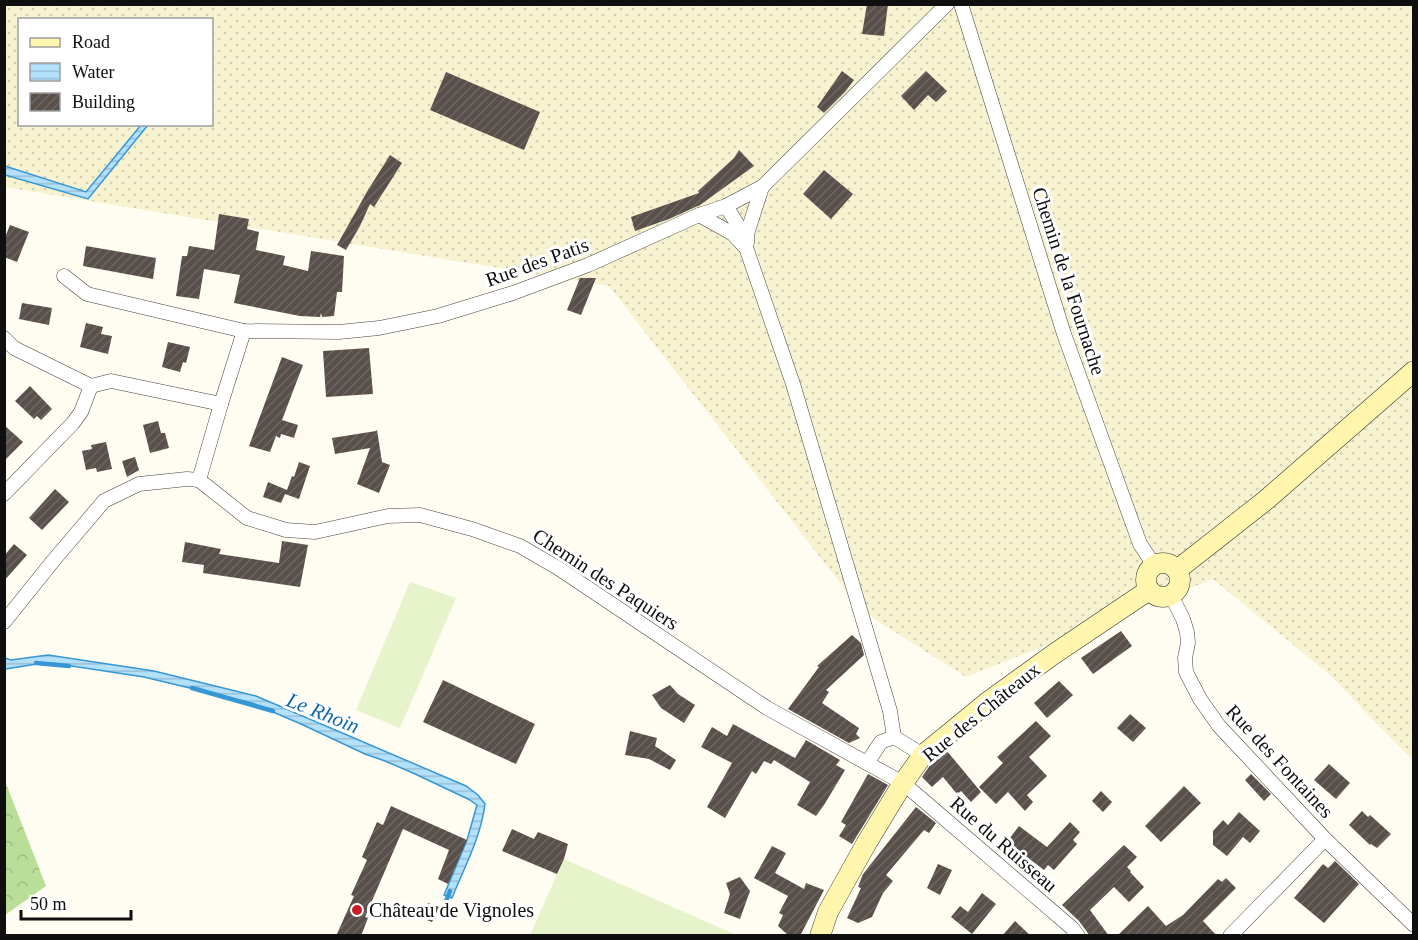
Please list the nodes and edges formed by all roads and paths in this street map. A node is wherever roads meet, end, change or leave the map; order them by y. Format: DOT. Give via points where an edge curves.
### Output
graph roads {
  1 [pos="947,4"];
  2 [pos="961,4"];
  3 [pos="762,187"];
  4 [pos="726,206"];
  5 [pos="699,215"];
  6 [pos="747,249"];
  7 [pos="64,276"];
  8 [pos="244,331"];
  9 [pos="4,338"];
  10 [pos="1413,371"];
  11 [pos="91,386"];
  12 [pos="221,404"];
  13 [pos="199,480"];
  14 [pos="4,494"];
  15 [pos="1154,565"];
  16 [pos="1177,570"];
  17 [pos="1149,590"];
  18 [pos="1171,595"];
  19 [pos="5,622"];
  20 [pos="894,737"];
  21 [pos="923,755"];
  22 [pos="867,763"];
  23 [pos="903,783"];
  24 [pos="1326,839"];
  25 [pos="1413,925"];
  26 [pos="820,936"];
  27 [pos="1078,936"];
  28 [pos="1230,936"];
  1 -- 3 [label="street, Rue des Patis"];
  2 -- 15 [label="street, Chemin de la Fournache" via="1064,334 1140,544"];
  3 -- 4 [label="street, Rue des Patis"];
  3 -- 6 [label="street" via="747,234"];
  4 -- 5 [label="street, Rue des Patis"];
  4 -- 6 [label="street"];
  5 -- 6 [label="street" via="733,234"];
  5 -- 8 [label="street, Rue des Patis" via="588,266 438,316 339,332"];
  6 -- 20 [label="street" via="793,384 890,711"];
  7 -- 8 [label="street, Rue des Patis" via="87,294"];
  8 -- 12 [label="street"];
  9 -- 11 [label="street" via="14,348"];
  10 -- 16 [label="street" via="1260,506"];
  11 -- 12 [label="street" via="111,381"];
  11 -- 14 [label="street" via="73,423"];
  12 -- 13 [label="street"];
  13 -- 19 [label="street" via="139,484 104,501"];
  13 -- 22 [label="street, Chemin des Paquiers" via="247,518 286,530 315,532 388,516 420,515 520,546 766,708"];
  15 -- 16 [label="street" via="1164,562"];
  15 -- 17 [label="street" via="1145,579"];
  16 -- 18 [label="street" via="1180,581"];
  17 -- 18 [label="street" via="1159,596"];
  17 -- 21 [label="street, Rue des Châteaux" via="989,701"];
  18 -- 24 [label="street, Rue des Fontaines" via="1187,632 1186,672 1200,699 1219,726"];
  20 -- 21 [label="street"];
  20 -- 22 [label="street" via="881,742"];
  21 -- 23 [label="street, Rue des Châteaux"];
  22 -- 23 [label="street, Chemin des Paquiers"];
  23 -- 26 [label="street, Rue des Châteaux" via="828,912"];
  23 -- 27 [label="street, Rue du Ruisseau"];
  24 -- 25 [label="street, Rue des Fontaines"];
  24 -- 28 [label="street"];
}
